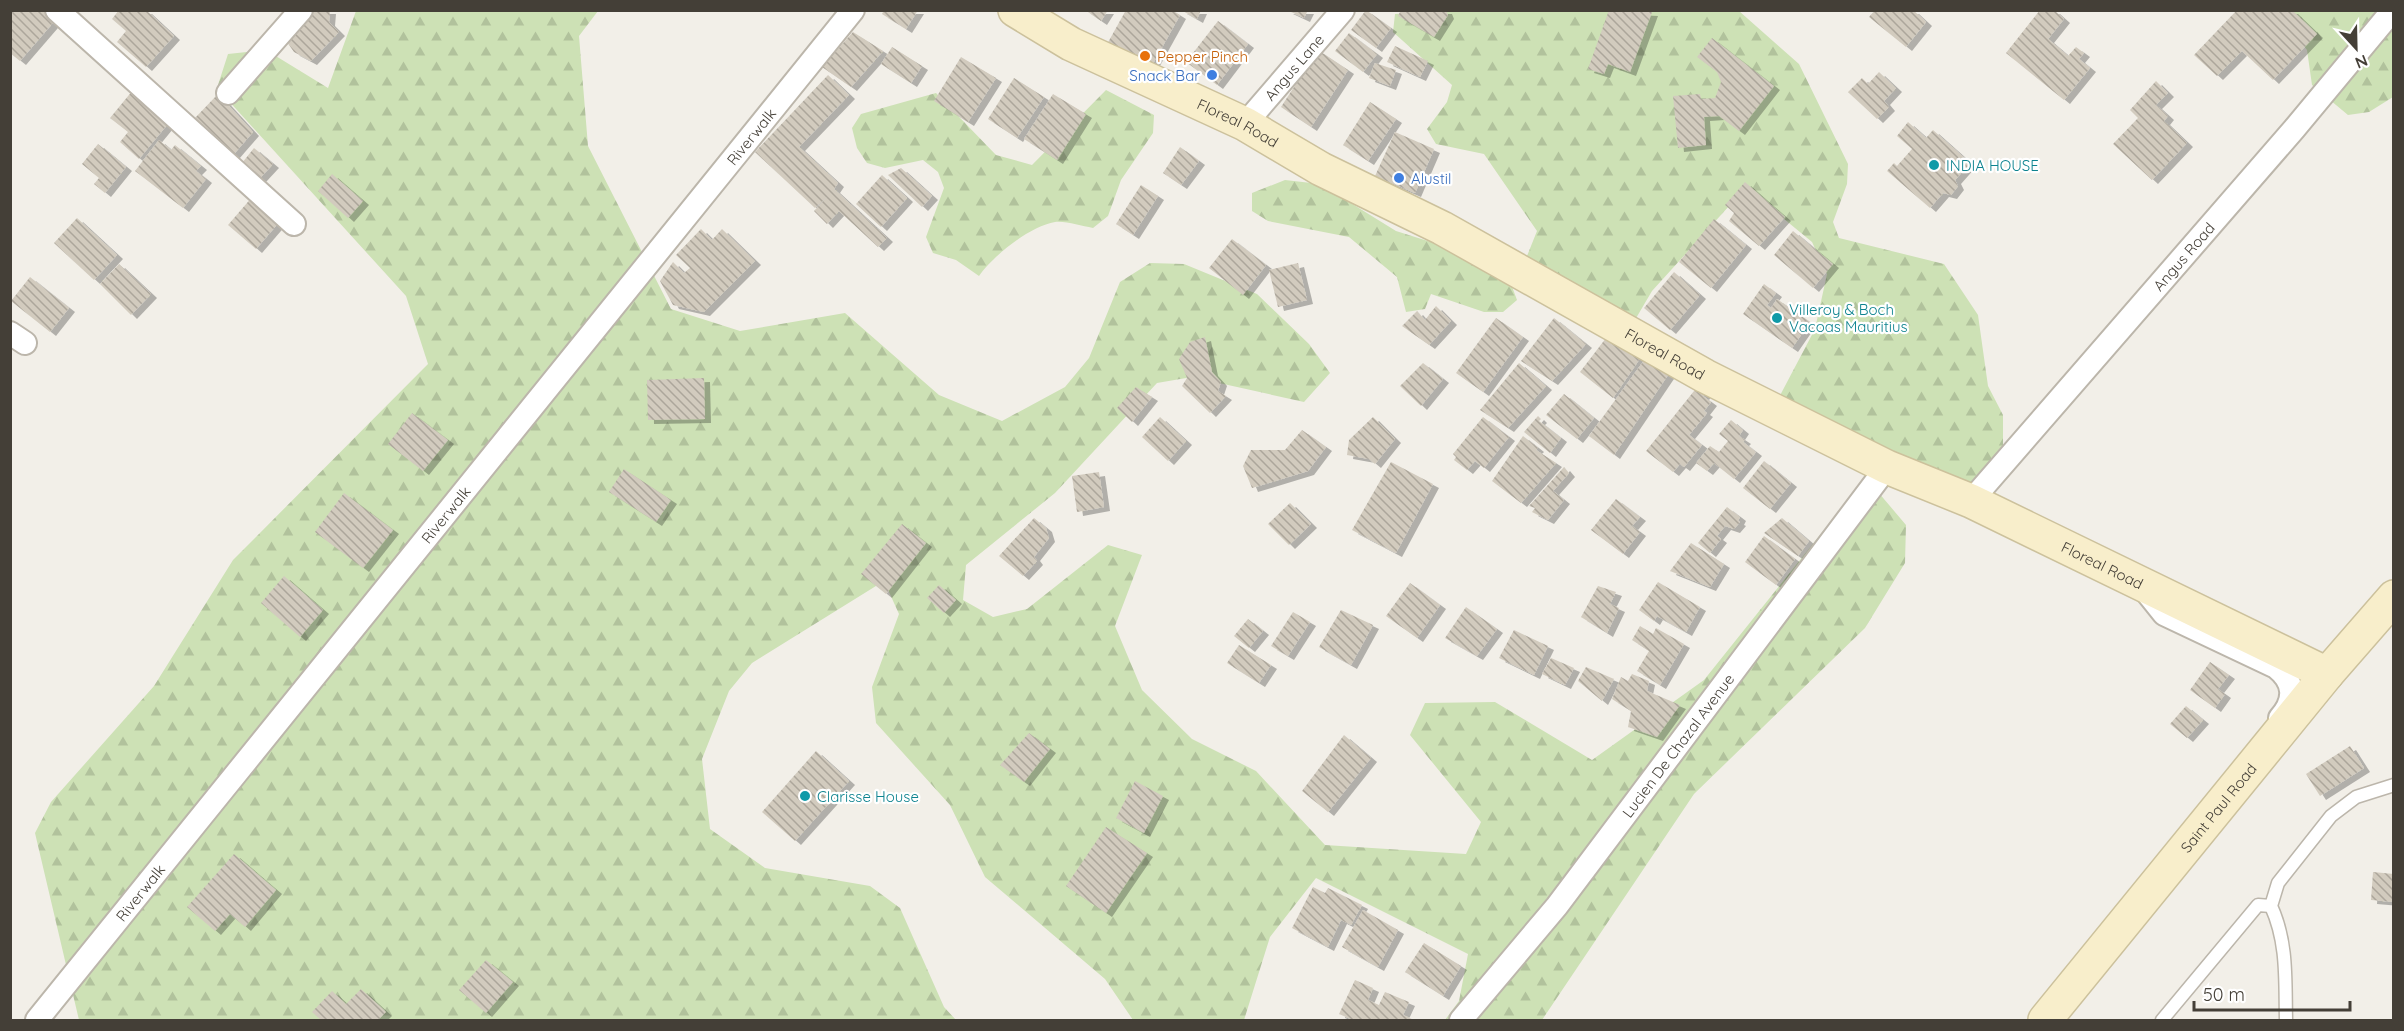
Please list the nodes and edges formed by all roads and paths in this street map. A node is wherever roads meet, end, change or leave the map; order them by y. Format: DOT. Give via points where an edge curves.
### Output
graph roads {
  1 [pos="57,10"];
  2 [pos="301,10"];
  3 [pos="853,10"];
  4 [pos="1015,10"];
  5 [pos="1343,10"];
  6 [pos="2393,10"];
  7 [pos="228,93"];
  8 [pos="1245,124"];
  9 [pos="294,224"];
  10 [pos="1887,467"];
  11 [pos="1971,501"];
  12 [pos="2140,583"];
  13 [pos="2394,597"];
  14 [pos="2327,674"];
  15 [pos="2394,785"];
  16 [pos="2225,800"];
  17 [pos="2271,906"];
  18 [pos="37,1020"];
  19 [pos="1461,1020"];
  20 [pos="2045,1020"];
  21 [pos="2162,1020"];
  22 [pos="2286,1020"];
  1 -- 9 [label="street"];
  2 -- 7 [label="street"];
  3 -- 18 [label="street, Riverwalk"];
  4 -- 8 [label="main road, Floreal Road" via="1071,44"];
  5 -- 8 [label="street, Angus Lane"];
  6 -- 11 [label="street, Angus Road"];
  8 -- 10 [label="main road, Floreal Road" via="1321,169 1527,274 1705,376"];
  10 -- 11 [label="main road, Floreal Road"];
  10 -- 19 [label="street, Lucien De Chazal Avenue" via="1557,906"];
  11 -- 12 [label="main road, Floreal Road"];
  12 -- 14 [label="main road, Floreal Road"];
  12 -- 16 [label="street" via="2164,614 2276,667 2290,684 2288,709 2233,775"];
  13 -- 14 [label="main road, Saint Paul Road"];
  14 -- 16 [label="main road, Saint Paul Road"];
  15 -- 17 [label="lane" via="2356,797 2331,816 2278,883"];
  16 -- 20 [label="main road, Saint Paul Road"];
  17 -- 21 [label="lane" via="2258,905"];
  17 -- 22 [label="lane" via="2284,945"];
}
